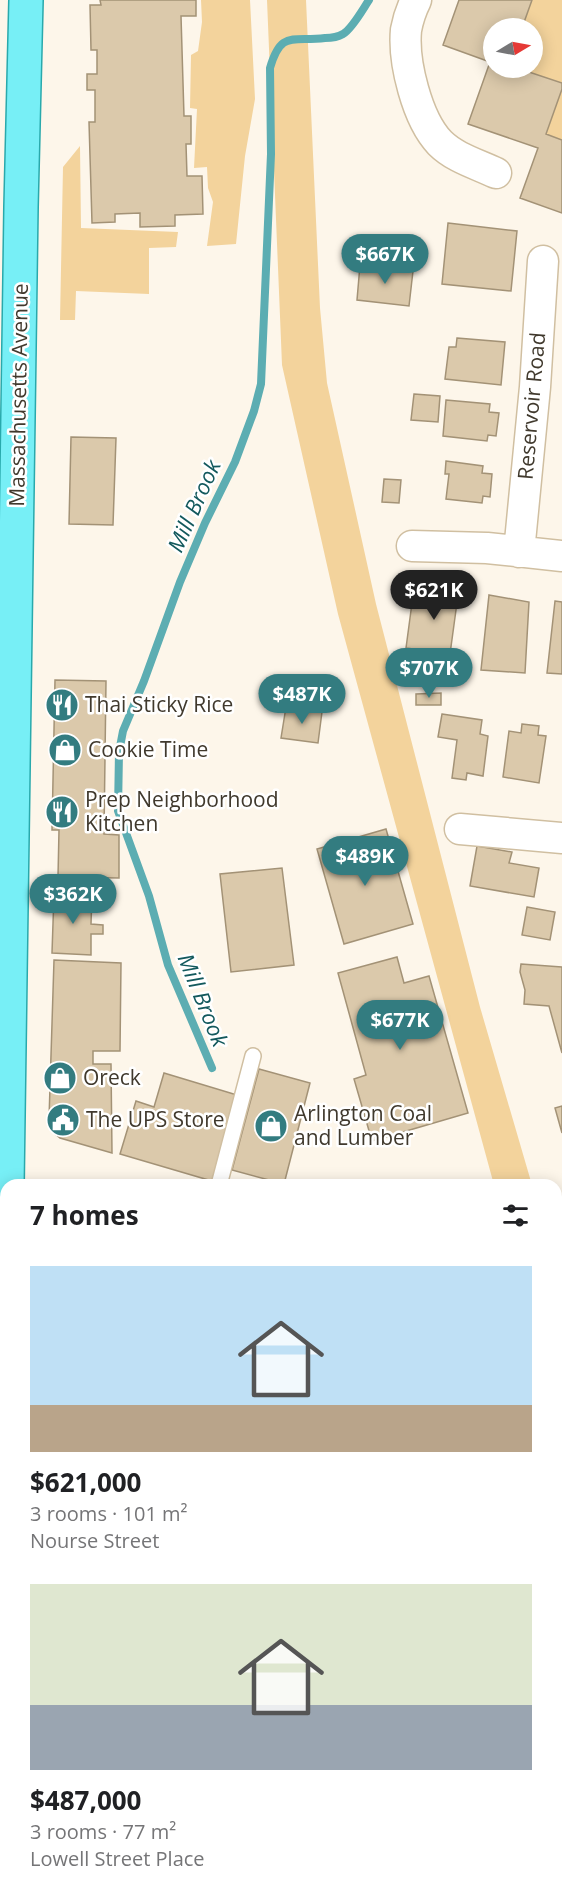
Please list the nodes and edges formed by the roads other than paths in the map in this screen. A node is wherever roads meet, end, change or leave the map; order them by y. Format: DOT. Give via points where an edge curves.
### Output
graph roads {
  1 [pos="26,0"];
  2 [pos="416,0"];
  3 [pos="496,172"];
  4 [pos="543,261"];
  5 [pos="9,541"];
  6 [pos="412,546"];
  7 [pos="519,552"];
  8 [pos="562,556"];
  9 [pos="7,664"];
  10 [pos="460,830"];
  11 [pos="562,838"];
  12 [pos="253,1056"];
  13 [pos="11,1179"];
  14 [pos="221,1179"];
  1 -- 5 [label="main road, Massachusetts Avenue"];
  2 -- 3 [label="street" via="406,41 420,110 438,141 450,152"];
  4 -- 7 [label="street, Reservoir Road"];
  5 -- 9 [label="main road, Massachusetts Avenue"];
  6 -- 7 [label="street"];
  7 -- 8 [label="street"];
  9 -- 13 [label="main road, Massachusetts Avenue"];
  10 -- 11 [label="street"];
  12 -- 14 [label="lane"];
}
